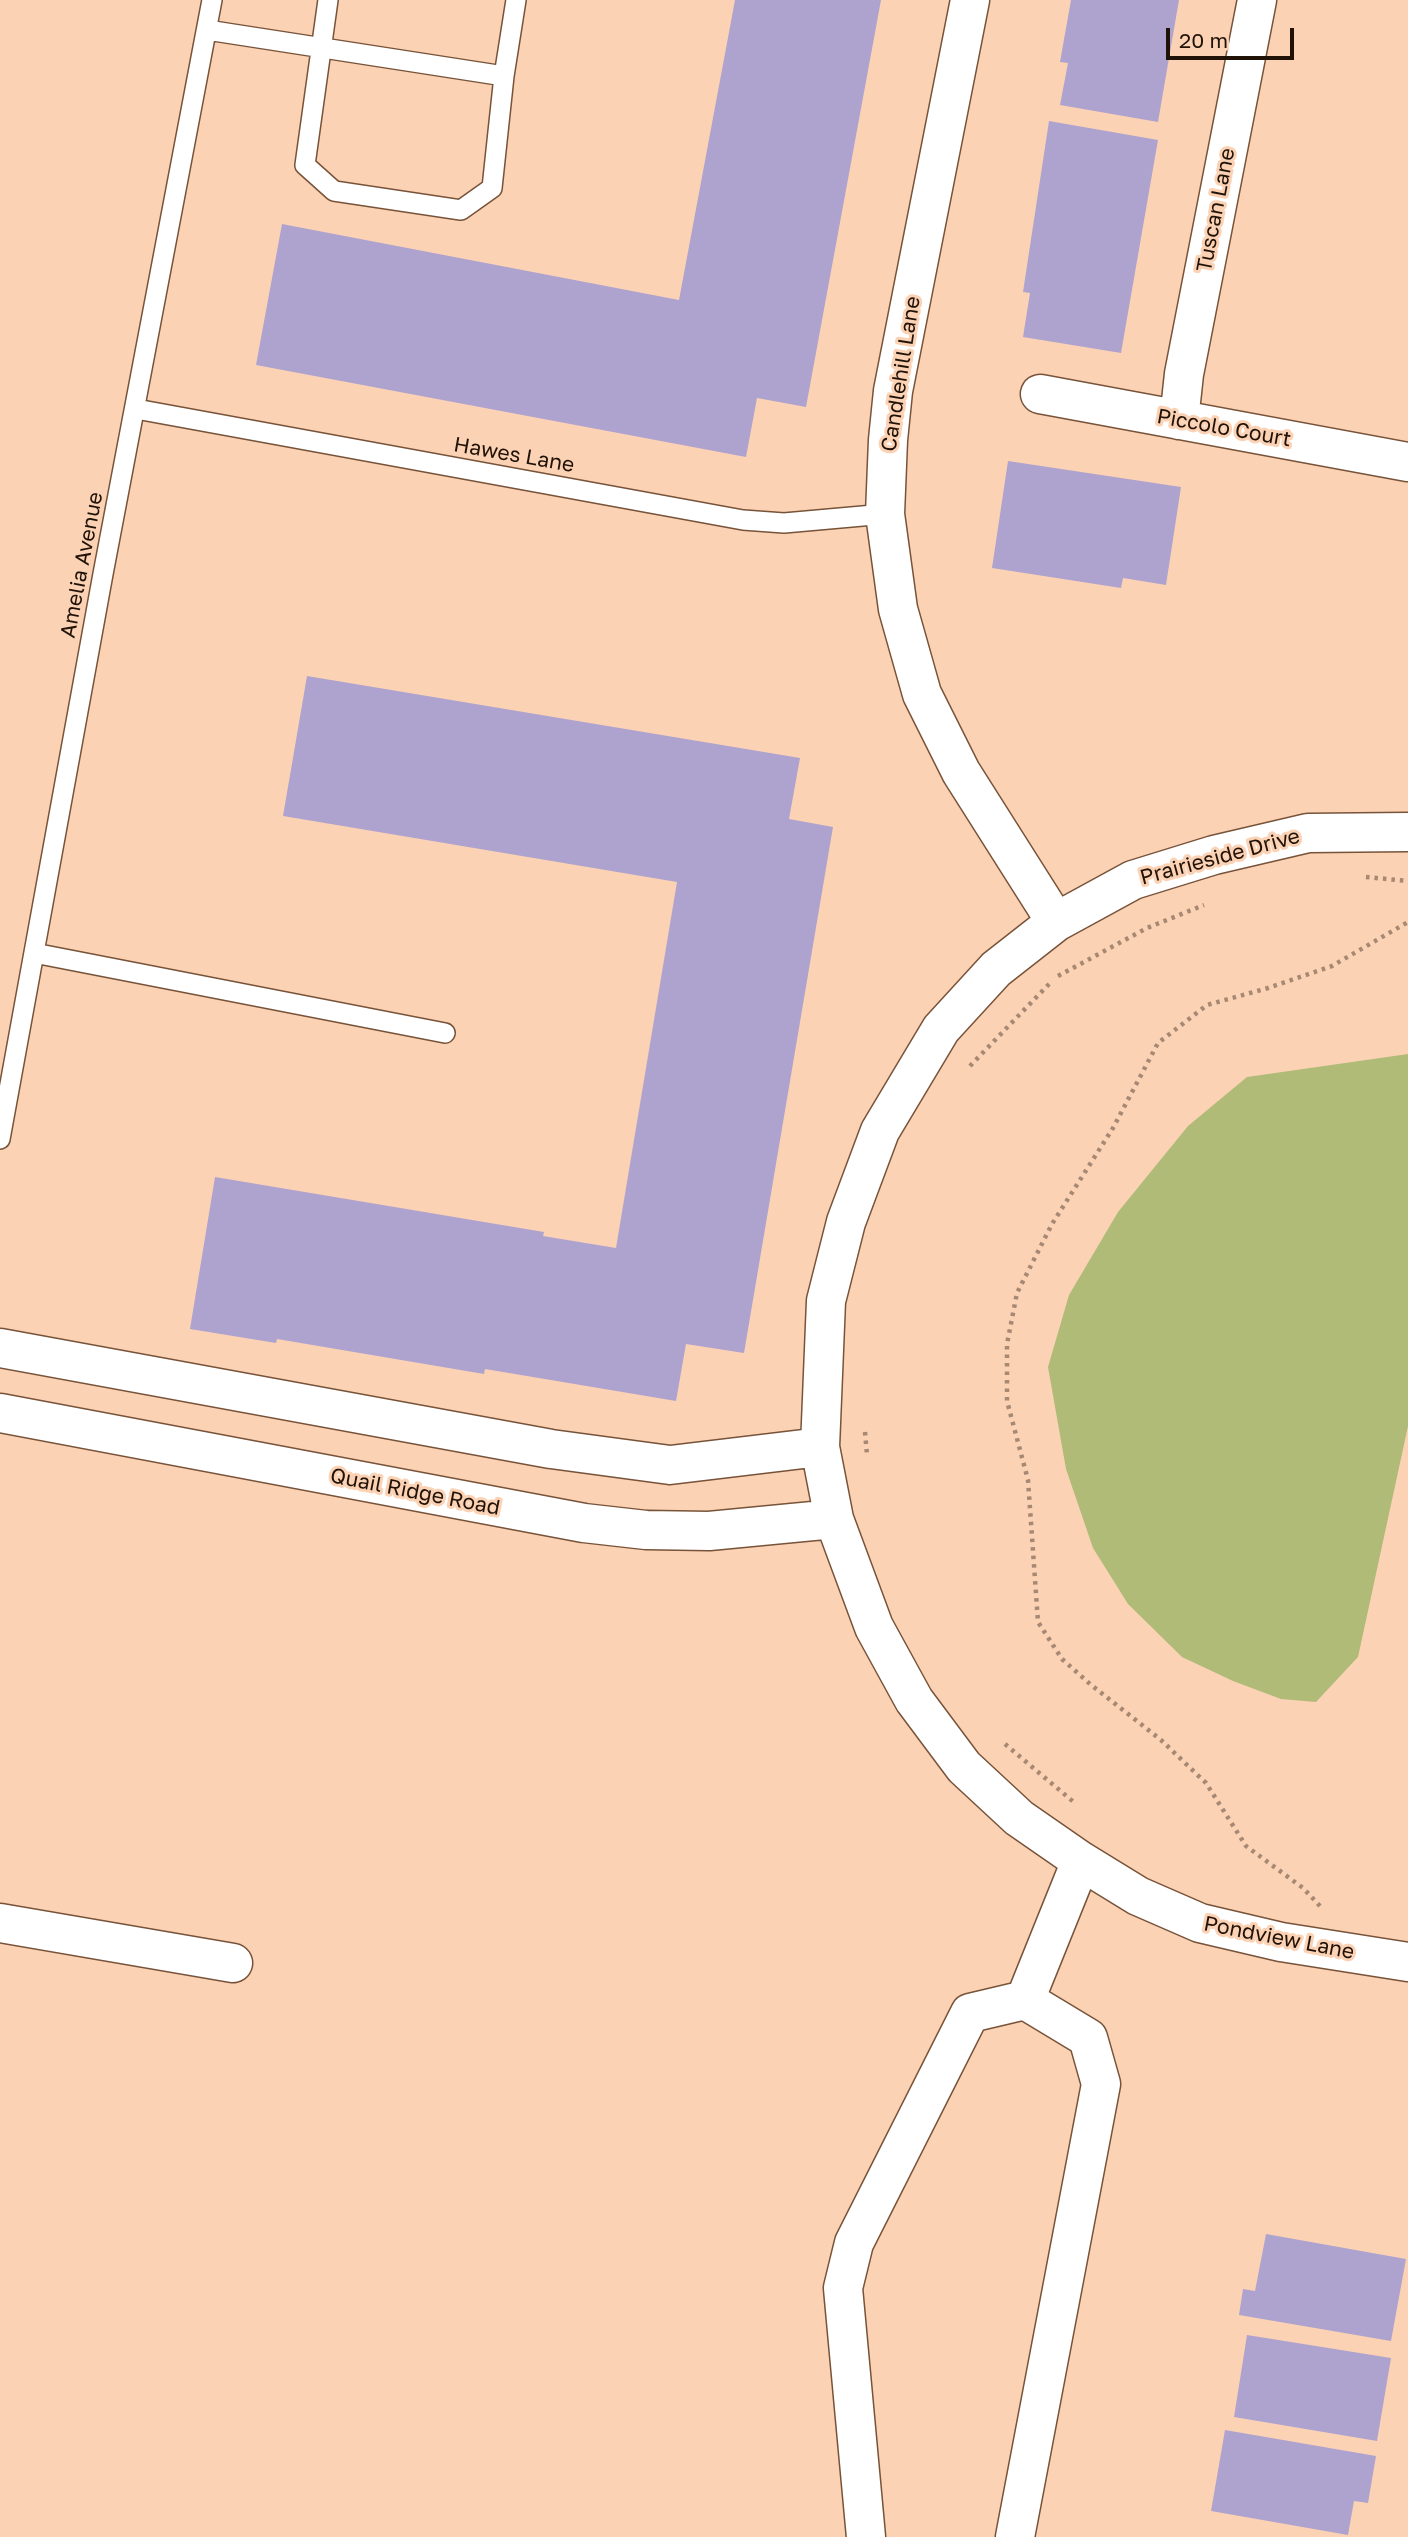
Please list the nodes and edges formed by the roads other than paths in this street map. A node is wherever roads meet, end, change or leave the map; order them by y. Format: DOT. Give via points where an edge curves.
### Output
graph roads {
  1 [pos="212,0"];
  2 [pos="328,0"];
  3 [pos="516,0"];
  4 [pos="970,0"];
  5 [pos="1257,0"];
  6 [pos="206,30"];
  7 [pos="320,48"];
  8 [pos="504,76"];
  9 [pos="1040,394"];
  10 [pos="136,409"];
  11 [pos="1179,420"];
  12 [pos="1408,462"];
  13 [pos="885,514"];
  14 [pos="1408,832"];
  15 [pos="1056,922"];
  16 [pos="34,953"];
  17 [pos="445,1033"];
  18 [pos="0,1139"];
  19 [pos="0,1348"];
  20 [pos="0,1413"];
  21 [pos="820,1447"];
  22 [pos="834,1519"];
  23 [pos="1081,1861"];
  24 [pos="0,1923"];
  25 [pos="1408,1962"];
  26 [pos="233,1964"];
  27 [pos="1025,2000"];
  28 [pos="866,2537"];
  29 [pos="1015,2537"];
  1 -- 6 [label="lane, Amelia Avenue"];
  2 -- 7 [label="lane"];
  3 -- 8 [label="lane"];
  4 -- 13 [label="street, Candlehill Lane" via="893,391"];
  5 -- 11 [label="street, Tuscan Lane"];
  6 -- 7 [label="lane"];
  6 -- 10 [label="lane, Amelia Avenue"];
  7 -- 8 [label="lane"];
  7 -- 8 [label="lane" via="305,165 334,191 461,210 492,188"];
  9 -- 11 [label="street, Piccolo Court"];
  10 -- 13 [label="lane, Hawes Lane" via="743,520 784,523"];
  10 -- 16 [label="lane, Amelia Avenue"];
  11 -- 12 [label="street, Piccolo Court"];
  13 -- 15 [label="street, Candlehill Lane" via="898,610 922,694 961,772"];
  14 -- 15 [label="street, Prairieside Drive" via="1308,833 1214,855 1133,880"];
  15 -- 21 [label="street, Prairieside Drive" via="996,969 941,1028 880,1131 846,1222 826,1301"];
  16 -- 17 [label="lane"];
  16 -- 18 [label="lane, Amelia Avenue"];
  19 -- 21 [label="street" via="551,1449 670,1465"];
  20 -- 22 [label="street, Quail Ridge Road" via="584,1523 709,1531"];
  21 -- 22 [label="street, Pondview Lane"];
  22 -- 23 [label="street, Pondview Lane" via="874,1627 914,1700 964,1767 1020,1818"];
  23 -- 25 [label="street, Pondview Lane" via="1138,1896 1200,1923 1281,1942"];
  23 -- 27 [label="street"];
  24 -- 26 [label="street"];
  27 -- 28 [label="street" via="970,2013 854,2244 843,2288"];
  27 -- 29 [label="street" via="1088,2038 1101,2084"];
}
